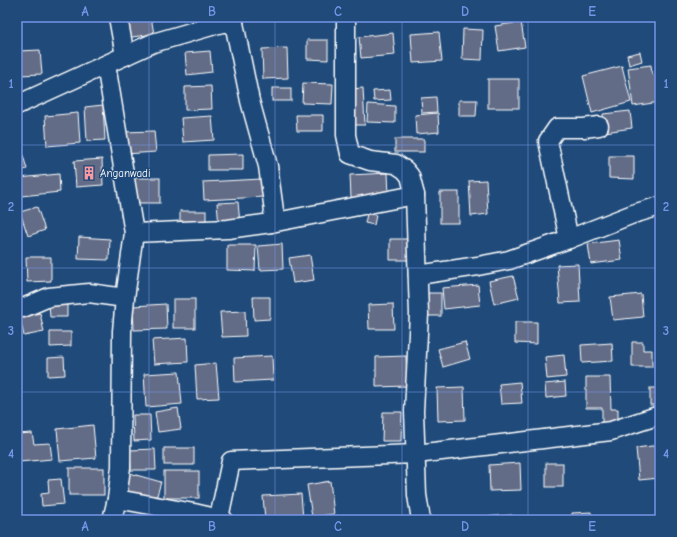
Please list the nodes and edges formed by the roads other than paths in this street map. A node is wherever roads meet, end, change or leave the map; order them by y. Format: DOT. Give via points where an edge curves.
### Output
graph roads {
  1 [pos="118,17"];
  2 [pos="346,17"];
  3 [pos="234,20"];
  4 [pos="125,56"];
  5 [pos="106,64"];
  6 [pos="17,105"];
  7 [pos="599,126"];
  8 [pos="415,195"];
  9 [pos="660,206"];
  10 [pos="271,222"];
  11 [pos="134,232"];
  12 [pos="569,239"];
  13 [pos="418,275"];
  14 [pos="125,298"];
  15 [pos="24,308"];
  16 [pos="660,415"];
  17 [pos="416,454"];
  18 [pos="117,499"];
  19 [pos="222,519"];
  20 [pos="112,520"];
  21 [pos="421,520"];
  1 -- 4 [label="street"];
  2 -- 8 [label="street" via="346,135 350,154 370,161 396,164 410,176"];
  3 -- 4 [label="street" via="153,43"];
  3 -- 10 [label="street" via="250,101 268,166 274,211"];
  4 -- 5 [label="street"];
  5 -- 6 [label="street"];
  5 -- 11 [label="street"];
  7 -- 12 [label="street" via="557,128 548,141"];
  8 -- 10 [label="street"];
  8 -- 13 [label="street"];
  9 -- 12 [label="street"];
  10 -- 11 [label="street" via="228,229"];
  11 -- 14 [label="street"];
  12 -- 13 [label="street" via="509,260"];
  13 -- 17 [label="street" via="419,314 414,411"];
  14 -- 15 [label="street" via="90,293 49,297"];
  14 -- 18 [label="street" via="122,331 121,467"];
  16 -- 17 [label="street" via="611,431"];
  17 -- 19 [label="street" via="230,462"];
  17 -- 21 [label="street" via="417,495"];
  18 -- 19 [label="street"];
  18 -- 20 [label="street"];
}
